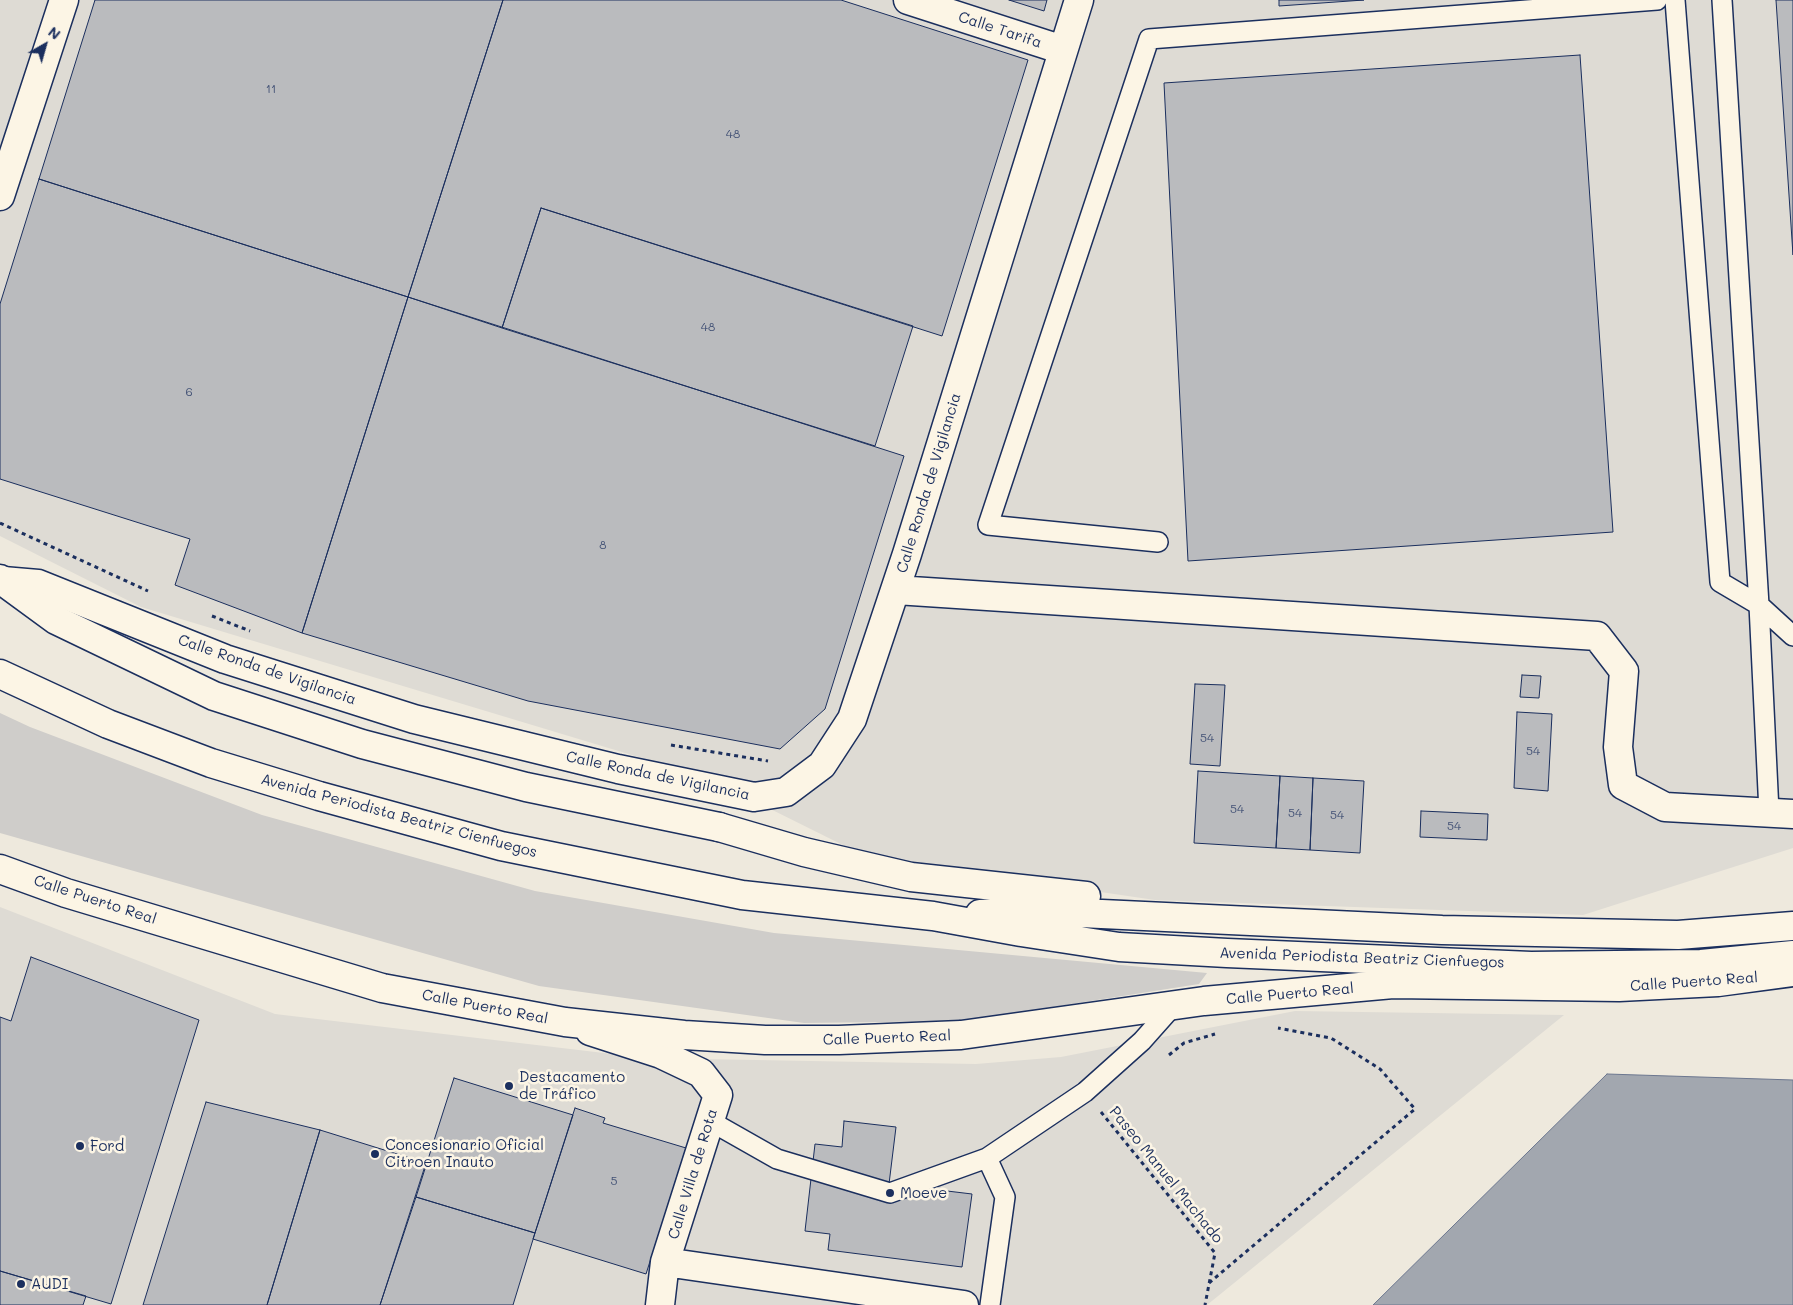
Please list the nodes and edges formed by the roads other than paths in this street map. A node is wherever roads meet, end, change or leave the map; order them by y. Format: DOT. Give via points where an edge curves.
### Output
graph roads {
  1 [pos="64,0"];
  2 [pos="908,0"];
  3 [pos="1079,0"];
  4 [pos="1657,0"];
  5 [pos="1675,0"];
  6 [pos="1722,0"];
  7 [pos="1063,50"];
  8 [pos="0,196"];
  9 [pos="1158,542"];
  10 [pos="1,580"];
  11 [pos="896,590"];
  12 [pos="1759,605"];
  13 [pos="1793,636"];
  14 [pos="0,674"];
  15 [pos="1781,813"];
  16 [pos="0,870"];
  17 [pos="933,916"];
  18 [pos="1793,926"];
  19 [pos="1442,930"];
  20 [pos="1793,954"];
  21 [pos="1793,972"];
  22 [pos="1174,1005"];
  23 [pos="565,1022"];
  24 [pos="710,1121"];
  25 [pos="987,1158"];
  26 [pos="666,1262"];
  27 [pos="660,1305"];
  28 [pos="964,1305"];
  29 [pos="990,1305"];
  1 -- 8 [label="main road"];
  2 -- 7 [label="main road, Calle Tarifa"];
  3 -- 7 [label="main road, Calle Ronda de Vigilancia"];
  4 -- 9 [label="lane" via="1149,40 988,525"];
  5 -- 12 [label="lane" via="1720,582"];
  6 -- 12 [label="lane"];
  7 -- 11 [label="main road, Calle Ronda de Vigilancia"];
  10 -- 11 [label="main road, Calle Ronda de Vigilancia" via="38,584 225,659 414,719 618,769 754,797 786,792 822,765 852,719"];
  10 -- 19 [label="main road" via="56,620 214,696 362,744 526,787 719,827 804,852 911,876 1079,896 1361,910"];
  11 -- 15 [label="main road" via="1597,636 1624,671 1618,747 1623,785 1665,806"];
  12 -- 13 [label="lane"];
  12 -- 15 [label="lane"];
  14 -- 17 [label="main road, Avenida Periodista Beatriz Cienfuegos" via="108,724 211,763 501,846 742,895"];
  16 -- 23 [label="main road, Calle Puerto Real" via="382,988"];
  17 -- 19 [label="main road, Avenida Periodista Beatriz Cienfuegos" via="1038,911"];
  17 -- 20 [label="main road, Avenida Periodista Beatriz Cienfuegos" via="1120,947 1227,953 1531,966 1701,964"];
  18 -- 19 [label="main road, Avenida Periodista Beatriz Cienfuegos" via="1678,935"];
  21 -- 22 [label="main road, Calle Puerto Real" via="1718,982 1619,987 1392,984"];
  22 -- 23 [label="main road, Calle Puerto Real" via="961,1035 839,1040 684,1035"];
  22 -- 25 [label="lane" via="1142,1041 1085,1092"];
  23 -- 24 [label="main road, Calle Villa de Rota" via="661,1054 701,1073 718,1095"];
  24 -- 25 [label="lane" via="777,1159 890,1193"];
  24 -- 26 [label="main road, Calle Villa de Rota"];
  25 -- 29 [label="lane" via="1005,1197"];
  26 -- 27 [label="main road, Calle Villa de Rota"];
  26 -- 28 [label="main road"];
}
